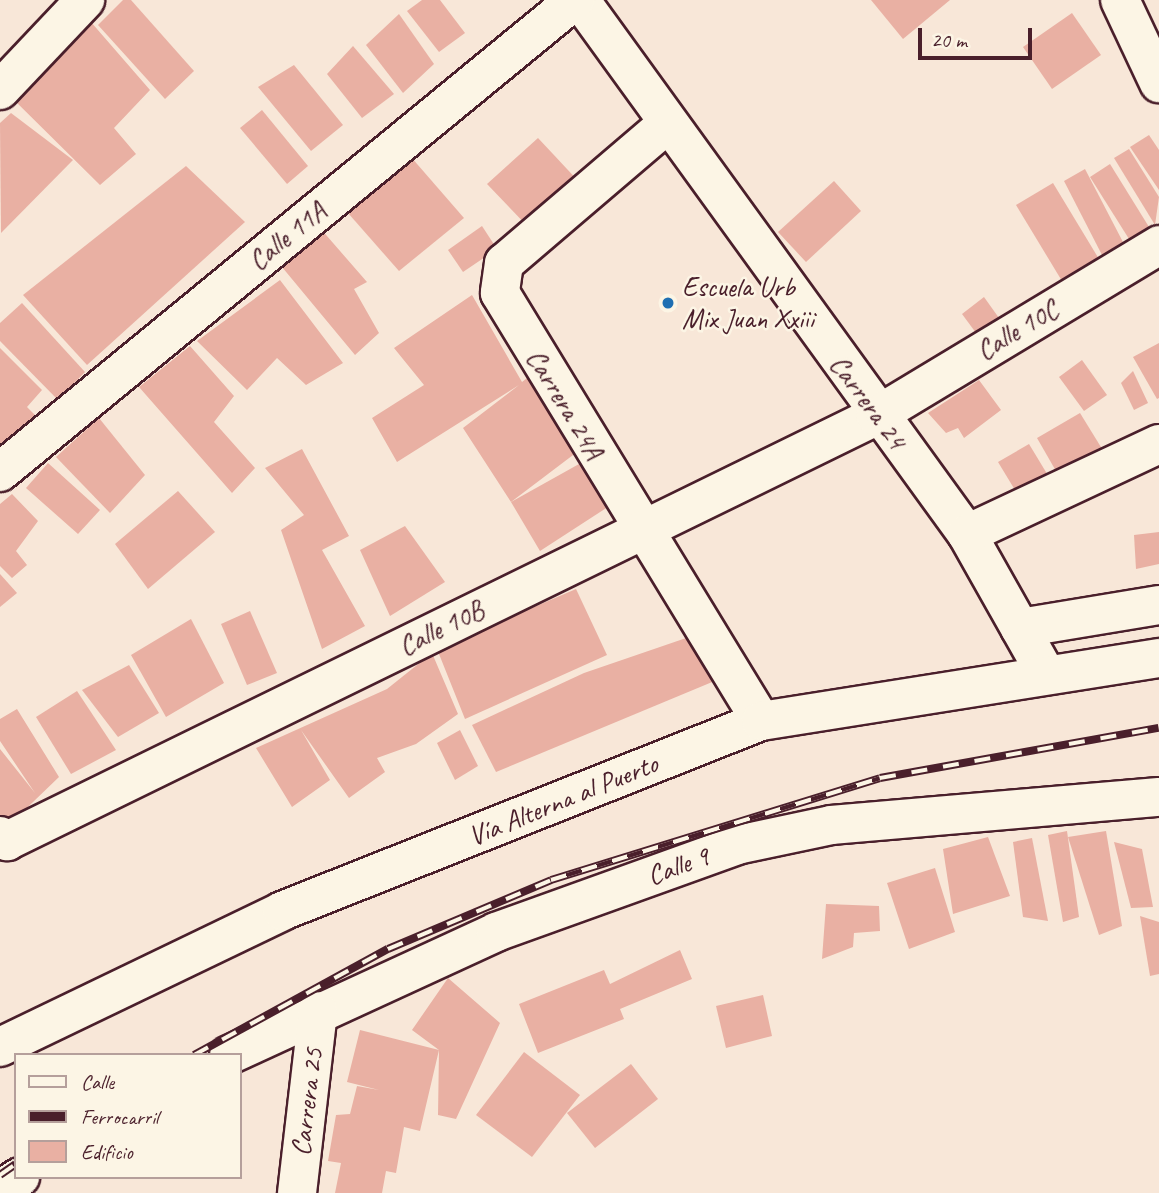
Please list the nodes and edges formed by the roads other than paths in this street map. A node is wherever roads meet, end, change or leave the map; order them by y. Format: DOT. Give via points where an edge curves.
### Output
graph roads {
  1 [pos="85,0"];
  2 [pos="577,0"];
  3 [pos="1120,0"];
  4 [pos="1159,83"];
  5 [pos="0,90"];
  6 [pos="667,124"];
  7 [pos="1159,245"];
  8 [pos="876,416"];
  9 [pos="1159,444"];
  10 [pos="0,472"];
  11 [pos="642,530"];
  12 [pos="967,534"];
  13 [pos="1159,605"];
  14 [pos="1020,628"];
  15 [pos="1159,658"];
  16 [pos="1046,674"];
  17 [pos="761,722"];
  18 [pos="1159,797"];
  19 [pos="4,838"];
  20 [pos="318,1011"];
  21 [pos="0,1046"];
  22 [pos="233,1053"];
  23 [pos="17,1179"];
  24 [pos="0,1190"];
  25 [pos="297,1193"];
  1 -- 5 [label="street"];
  2 -- 6 [label="street, Carrera 24"];
  2 -- 10 [label="street, Calle 11A"];
  3 -- 4 [label="street"];
  6 -- 8 [label="street, Carrera 24"];
  6 -- 11 [label="street, Carrera 24A" via="504,263 500,293"];
  7 -- 8 [label="street, Calle 10C"];
  8 -- 11 [label="street, Calle 10B"];
  8 -- 12 [label="street, Carrera 24"];
  9 -- 12 [label="street"];
  11 -- 17 [label="street, Carrera 24A"];
  11 -- 19 [label="street, Calle 10B"];
  12 -- 14 [label="street, Carrera 24"];
  13 -- 14 [label="street"];
  14 -- 16 [label="street, Carrera 24"];
  15 -- 16 [label="street, Vía Alterna al Puerto"];
  16 -- 17 [label="street, Vía Alterna al Puerto"];
  17 -- 21 [label="street, Vía Alterna al Puerto" via="282,911"];
  18 -- 20 [label="street, Calle 9" via="831,825 737,845 496,932"];
  20 -- 22 [label="street, Calle 9"];
  20 -- 25 [label="street, Carrera 25"];
  23 -- 24 [label="street"];
}
